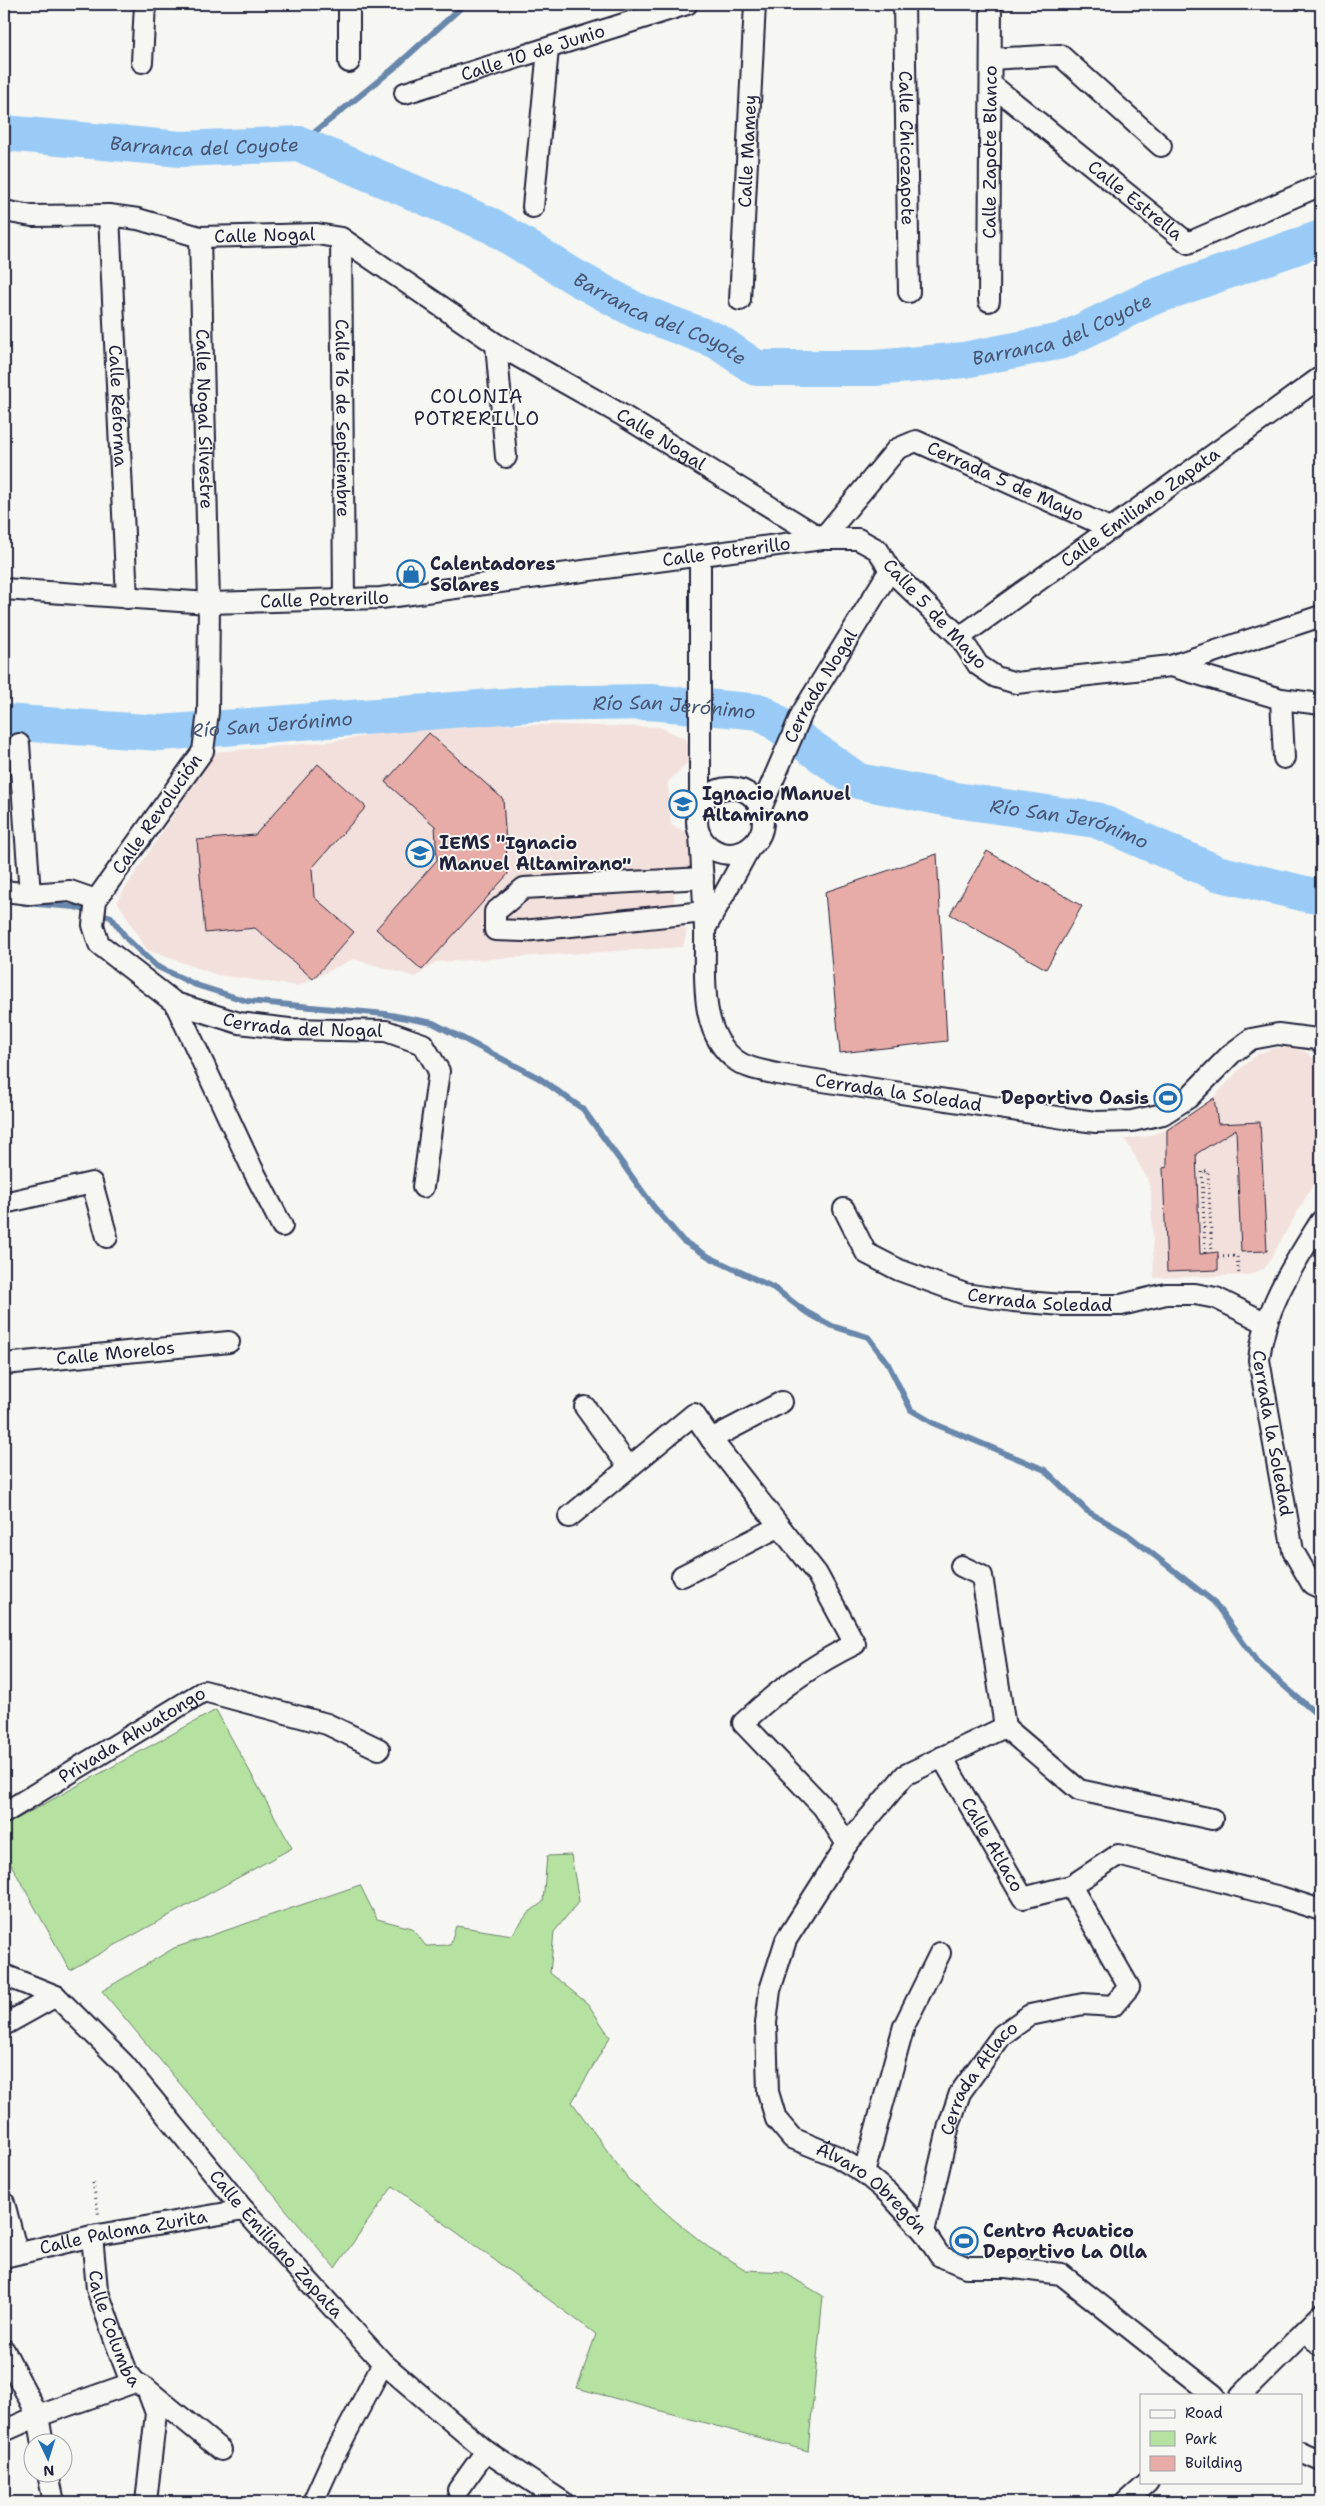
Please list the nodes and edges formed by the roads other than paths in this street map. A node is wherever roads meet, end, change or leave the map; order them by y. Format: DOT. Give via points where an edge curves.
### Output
graph roads {
  1 [pos="145,4"];
  2 [pos="349,4"];
  3 [pos="687,4"];
  4 [pos="755,4"];
  5 [pos="904,4"];
  6 [pos="992,4"];
  7 [pos="548,48"];
  8 [pos="990,59"];
  9 [pos="142,62"];
  10 [pos="349,62"];
  11 [pos="992,85"];
  12 [pos="405,93"];
  13 [pos="1161,146"];
  14 [pos="1321,185"];
  15 [pos="533,208"];
  16 [pos="4,211"];
  17 [pos="109,215"];
  18 [pos="200,237"];
  19 [pos="341,238"];
  20 [pos="909,292"];
  21 [pos="740,300"];
  22 [pos="989,301"];
  23 [pos="496,344"];
  24 [pos="1321,377"];
  25 [pos="506,457"];
  26 [pos="1112,529"];
  27 [pos="822,539"];
  28 [pos="700,556"];
  29 [pos="890,570"];
  30 [pos="4,590"];
  31 [pos="128,598"];
  32 [pos="344,598"];
  33 [pos="209,603"];
  34 [pos="1321,616"];
  35 [pos="960,637"];
  36 [pos="1171,666"];
  37 [pos="1281,699"];
  38 [pos="1321,704"];
  39 [pos="10,745"];
  40 [pos="1284,758"];
  41 [pos="700,807"];
  42 [pos="761,808"];
  43 [pos="700,835"];
  44 [pos="749,848"];
  45 [pos="703,878"];
  46 [pos="4,891"];
  47 [pos="30,894"];
  48 [pos="96,901"];
  49 [pos="705,921"];
  50 [pos="175,1003"];
  51 [pos="1321,1043"];
  52 [pos="423,1187"];
  53 [pos="4,1203"];
  54 [pos="844,1209"];
  55 [pos="1321,1221"];
  56 [pos="282,1226"];
  57 [pos="107,1237"];
  58 [pos="1266,1323"];
  59 [pos="229,1342"];
  60 [pos="4,1364"];
  61 [pos="782,1402"];
  62 [pos="585,1407"];
  63 [pos="710,1440"];
  64 [pos="628,1466"];
  65 [pos="569,1517"];
  66 [pos="778,1527"];
  67 [pos="961,1566"];
  68 [pos="682,1576"];
  69 [pos="1321,1588"];
  70 [pos="1005,1727"];
  71 [pos="379,1749"];
  72 [pos="942,1757"];
  73 [pos="4,1813"];
  74 [pos="1212,1818"];
  75 [pos="847,1844"];
  76 [pos="1071,1886"];
  77 [pos="1321,1910"];
  78 [pos="940,1953"];
  79 [pos="4,1975"];
  80 [pos="56,1996"];
  81 [pos="4,2025"];
  82 [pos="864,2173"];
  83 [pos="4,2203"];
  84 [pos="244,2210"];
  85 [pos="924,2232"];
  86 [pos="97,2235"];
  87 [pos="10,2254"];
  88 [pos="1321,2315"];
  89 [pos="1304,2332"];
  90 [pos="1321,2345"];
  91 [pos="4,2350"];
  92 [pos="383,2363"];
  93 [pos="141,2386"];
  94 [pos="1213,2394"];
  95 [pos="1242,2394"];
  96 [pos="38,2416"];
  97 [pos="4,2431"];
  98 [pos="41,2434"];
  99 [pos="220,2450"];
  100 [pos="486,2451"];
  101 [pos="1302,2452"];
  102 [pos="1321,2461"];
  103 [pos="50,2484"];
  104 [pos="1146,2484"];
  105 [pos="458,2490"];
  106 [pos="552,2500"];
  107 [pos="54,2502"];
  108 [pos="146,2502"];
  109 [pos="313,2502"];
  110 [pos="1126,2502"];
  1 -- 9 [label="street"];
  2 -- 10 [label="street"];
  3 -- 7 [label="street, Calle 10 de Junio"];
  4 -- 21 [label="street, Calle Mamey"];
  5 -- 20 [label="street, Calle Chicozapote"];
  6 -- 8 [label="street, Calle Zapote Blanco"];
  7 -- 12 [label="street, Calle 10 de Junio"];
  7 -- 15 [label="street"];
  8 -- 11 [label="street, Calle Zapote Blanco"];
  8 -- 13 [label="street" via="1060,55"];
  11 -- 14 [label="street, Calle Estrella" via="1188,243"];
  11 -- 22 [label="street, Calle Zapote Blanco"];
  16 -- 17 [label="street, Calle Nogal" via="32,216"];
  17 -- 18 [label="street, Calle Nogal"];
  17 -- 31 [label="street, Calle Reforma"];
  18 -- 19 [label="street, Calle Nogal" via="317,234"];
  18 -- 33 [label="street, Calle Nogal Silvestre"];
  19 -- 23 [label="street, Calle Nogal"];
  19 -- 32 [label="street, Calle 16 de Septiembre"];
  23 -- 25 [label="street"];
  23 -- 27 [label="street, Calle Nogal" via="622,415"];
  24 -- 26 [label="street, Calle Emiliano Zapata"];
  26 -- 27 [label="street, Cerrada 5 de Mayo" via="916,441 897,449"];
  26 -- 35 [label="street, Calle Emiliano Zapata"];
  27 -- 28 [label="street, Calle Potrerillo"];
  27 -- 29 [label="street, Calle 5 de Mayo" via="858,539 878,550"];
  28 -- 32 [label="street, Calle Potrerillo" via="381,598"];
  28 -- 41 [label="street"];
  29 -- 35 [label="street, Calle 5 de Mayo"];
  29 -- 42 [label="street, Cerrada Nogal" via="802,713"];
  30 -- 31 [label="street, Calle Potrerillo"];
  31 -- 33 [label="street, Calle Potrerillo"];
  32 -- 33 [label="street, Calle Potrerillo"];
  33 -- 48 [label="street, Calle Revolución" via="208,712 203,752"];
  34 -- 36 [label="street"];
  35 -- 36 [label="street, Calle 5 de Mayo" via="978,665 996,677 1016,683"];
  36 -- 37 [label="street"];
  37 -- 38 [label="street"];
  37 -- 40 [label="street"];
  39 -- 47 [label="street"];
  41 -- 42 [label="street" via="715,791 736,788 755,798"];
  41 -- 43 [label="street" via="696,821"];
  42 -- 44 [label="street" via="763,830"];
  43 -- 44 [label="street" via="706,845 727,854"];
  43 -- 45 [label="street, Cerrada la Soledad"];
  44 -- 49 [label="street, Cerrada la Soledad"];
  45 -- 49 [label="street, Cerrada la Soledad"];
  45 -- 49 [label="street" via="524,888 496,912 496,930"];
  46 -- 47 [label="street"];
  47 -- 48 [label="street" via="70,891"];
  48 -- 50 [label="street, Cerrada del Nogal" via="93,925 99,944"];
  49 -- 51 [label="street, Cerrada la Soledad" via="706,1000 714,1032 738,1062 777,1074 1080,1120 1132,1121 1163,1114 1188,1098 1231,1054 1251,1039 1278,1034 1317,1039"];
  50 -- 52 [label="street, Cerrada del Nogal" via="239,1023 289,1029 386,1031 422,1044 438,1070"];
  50 -- 56 [label="street"];
  53 -- 57 [label="street" via="92,1183"];
  54 -- 58 [label="street, Cerrada Soledad" via="866,1253 899,1270 965,1294 1063,1305 1121,1305 1166,1294 1195,1294 1216,1298"];
  55 -- 58 [label="street, Cerrada la Soledad" via="1291,1267"];
  58 -- 69 [label="street, Cerrada la Soledad" via="1259,1360 1294,1551 1312,1584"];
  59 -- 60 [label="street, Calle Morelos"];
  61 -- 63 [label="street"];
  62 -- 64 [label="street"];
  63 -- 64 [label="street" via="694,1414"];
  63 -- 66 [label="street"];
  64 -- 65 [label="street"];
  66 -- 68 [label="street"];
  66 -- 75 [label="street" via="817,1574 855,1644 821,1660 765,1701 743,1723 823,1807"];
  67 -- 70 [label="street" via="982,1576"];
  70 -- 72 [label="street, Álvaro Obregón"];
  70 -- 74 [label="street" via="1079,1790"];
  71 -- 73 [label="street, Privada Ahuatongo" via="327,1724 204,1692"];
  72 -- 75 [label="street, Álvaro Obregón" via="905,1775"];
  72 -- 76 [label="street, Calle Atlaco" via="1023,1898"];
  75 -- 82 [label="street, Álvaro Obregón" via="786,1940 770,1990 766,2022 768,2092 776,2119 792,2138 836,2156"];
  76 -- 77 [label="street" via="1118,1855"];
  76 -- 85 [label="street, Cerrada Atlaco" via="1129,1987 1113,2006 1083,2004 1030,2015 1002,2035 960,2093"];
  78 -- 82 [label="street" via="904,2026"];
  79 -- 80 [label="street, Calle Emiliano Zapata"];
  80 -- 81 [label="street"];
  80 -- 84 [label="street, Calle Emiliano Zapata" via="124,2064"];
  82 -- 85 [label="street, Álvaro Obregón" via="888,2193"];
  83 -- 87 [label="street"];
  84 -- 86 [label="street, Calle Paloma Zurita"];
  84 -- 92 [label="street, Calle Emiliano Zapata"];
  85 -- 94 [label="street, Álvaro Obregón" via="940,2256 966,2267 1006,2267 1061,2274"];
  86 -- 87 [label="street, Calle Paloma Zurita"];
  86 -- 93 [label="street, Calle Columba" via="97,2288 127,2372"];
  88 -- 89 [label="street"];
  89 -- 90 [label="street"];
  89 -- 95 [label="street"];
  91 -- 96 [label="street"];
  92 -- 100 [label="street, Calle Emiliano Zapata"];
  92 -- 109 [label="street"];
  93 -- 96 [label="street"];
  93 -- 99 [label="street"];
  93 -- 108 [label="street, Calle Columba" via="156,2413"];
  96 -- 97 [label="street"];
  96 -- 98 [label="street"];
  100 -- 105 [label="street"];
  100 -- 106 [label="street, Calle Emiliano Zapata"];
  101 -- 102 [label="street"];
  103 -- 107 [label="street"];
  104 -- 110 [label="street"];
}
